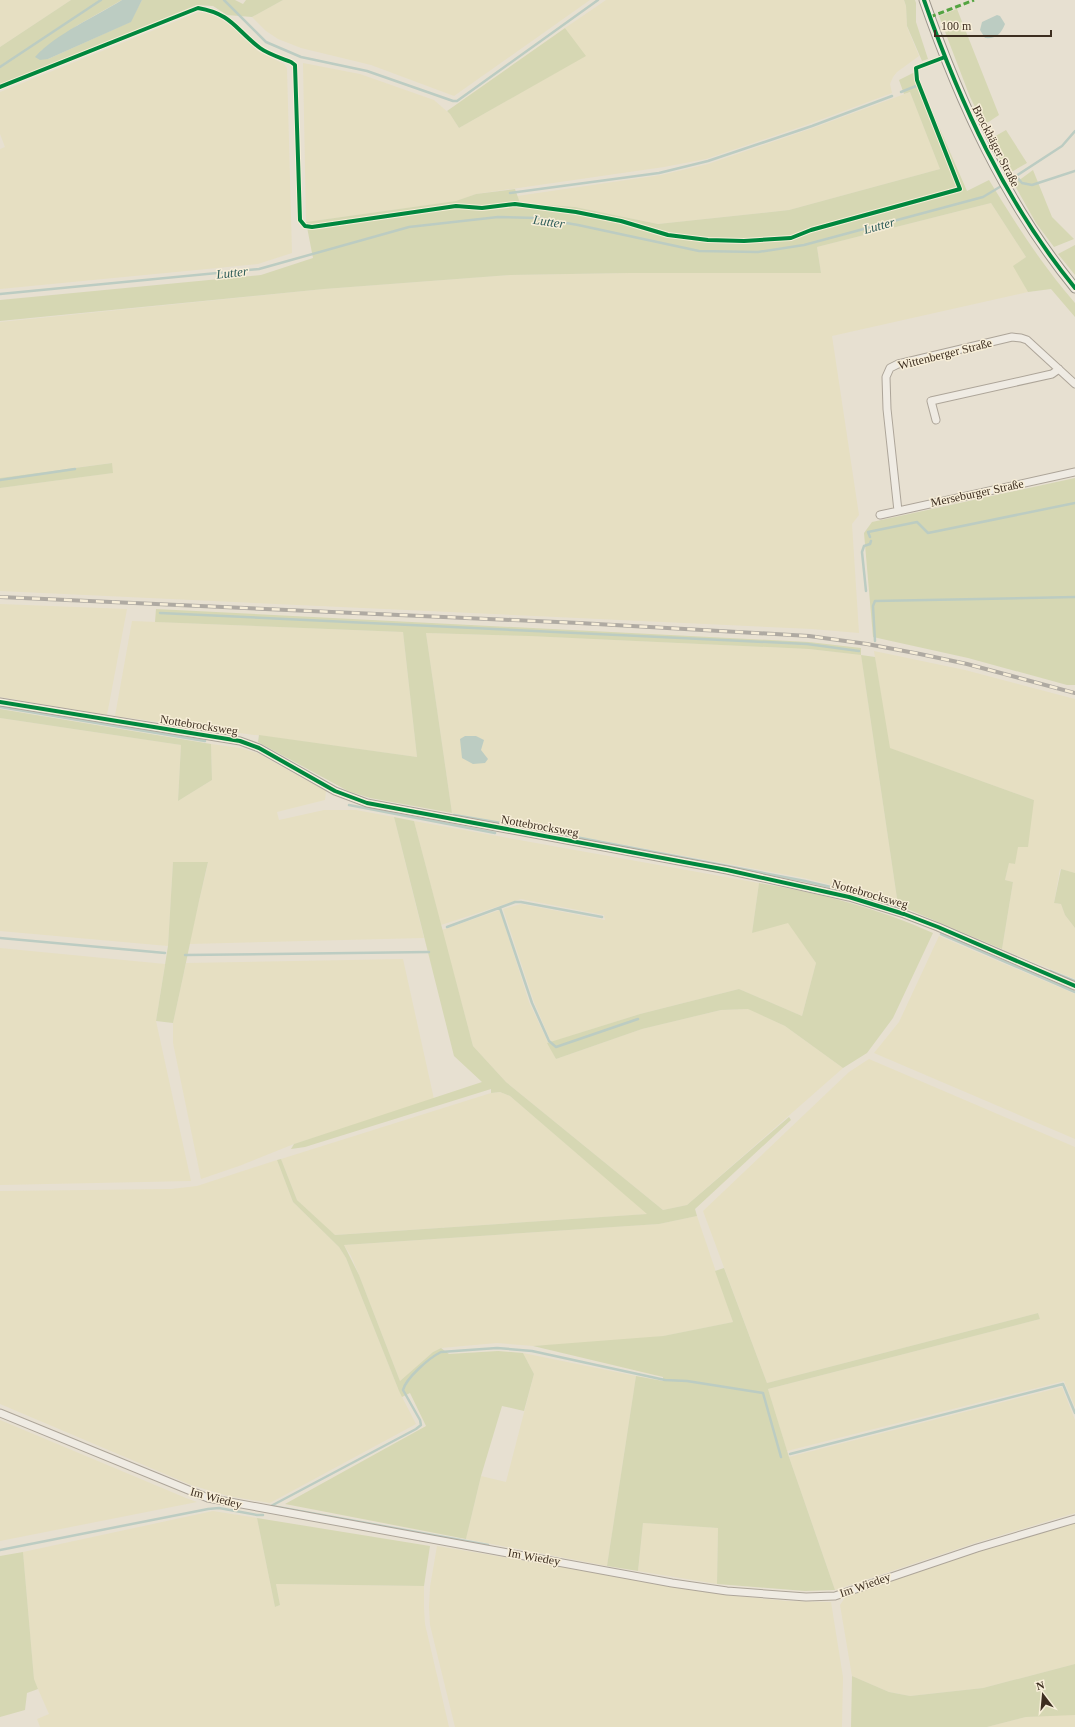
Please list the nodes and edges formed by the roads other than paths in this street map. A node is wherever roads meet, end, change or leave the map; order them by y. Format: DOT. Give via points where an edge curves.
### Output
graph roads {
  1 [pos="924,0"];
  2 [pos="1075,288"];
  3 [pos="1059,369"];
  4 [pos="1075,384"];
  5 [pos="936,420"];
  6 [pos="1075,472"];
  7 [pos="898,510"];
  8 [pos="880,515"];
  9 [pos="0,702"];
  10 [pos="1075,986"];
  11 [pos="0,1413"];
  12 [pos="1075,1518"];
  1 -- 2 [label="main road, Brockhäger Straße" via="962,101 997,172 1049,255"];
  3 -- 4 [label="street, Wittenberger Straße"];
  3 -- 5 [label="street" via="1052,374 932,401"];
  3 -- 7 [label="street, Wittenberger Straße" via="1026,340 1012,337 890,368 886,377 887,409"];
  6 -- 7 [label="street, Merseburger Straße"];
  7 -- 8 [label="street, Merseburger Straße"];
  9 -- 10 [label="street, Nottebrocksweg" via="240,741 259,748 339,794 366,803 728,870 848,897 938,927"];
  11 -- 12 [label="street, Im Wiedey" via="208,1498 727,1591 806,1597 836,1596"];
}
